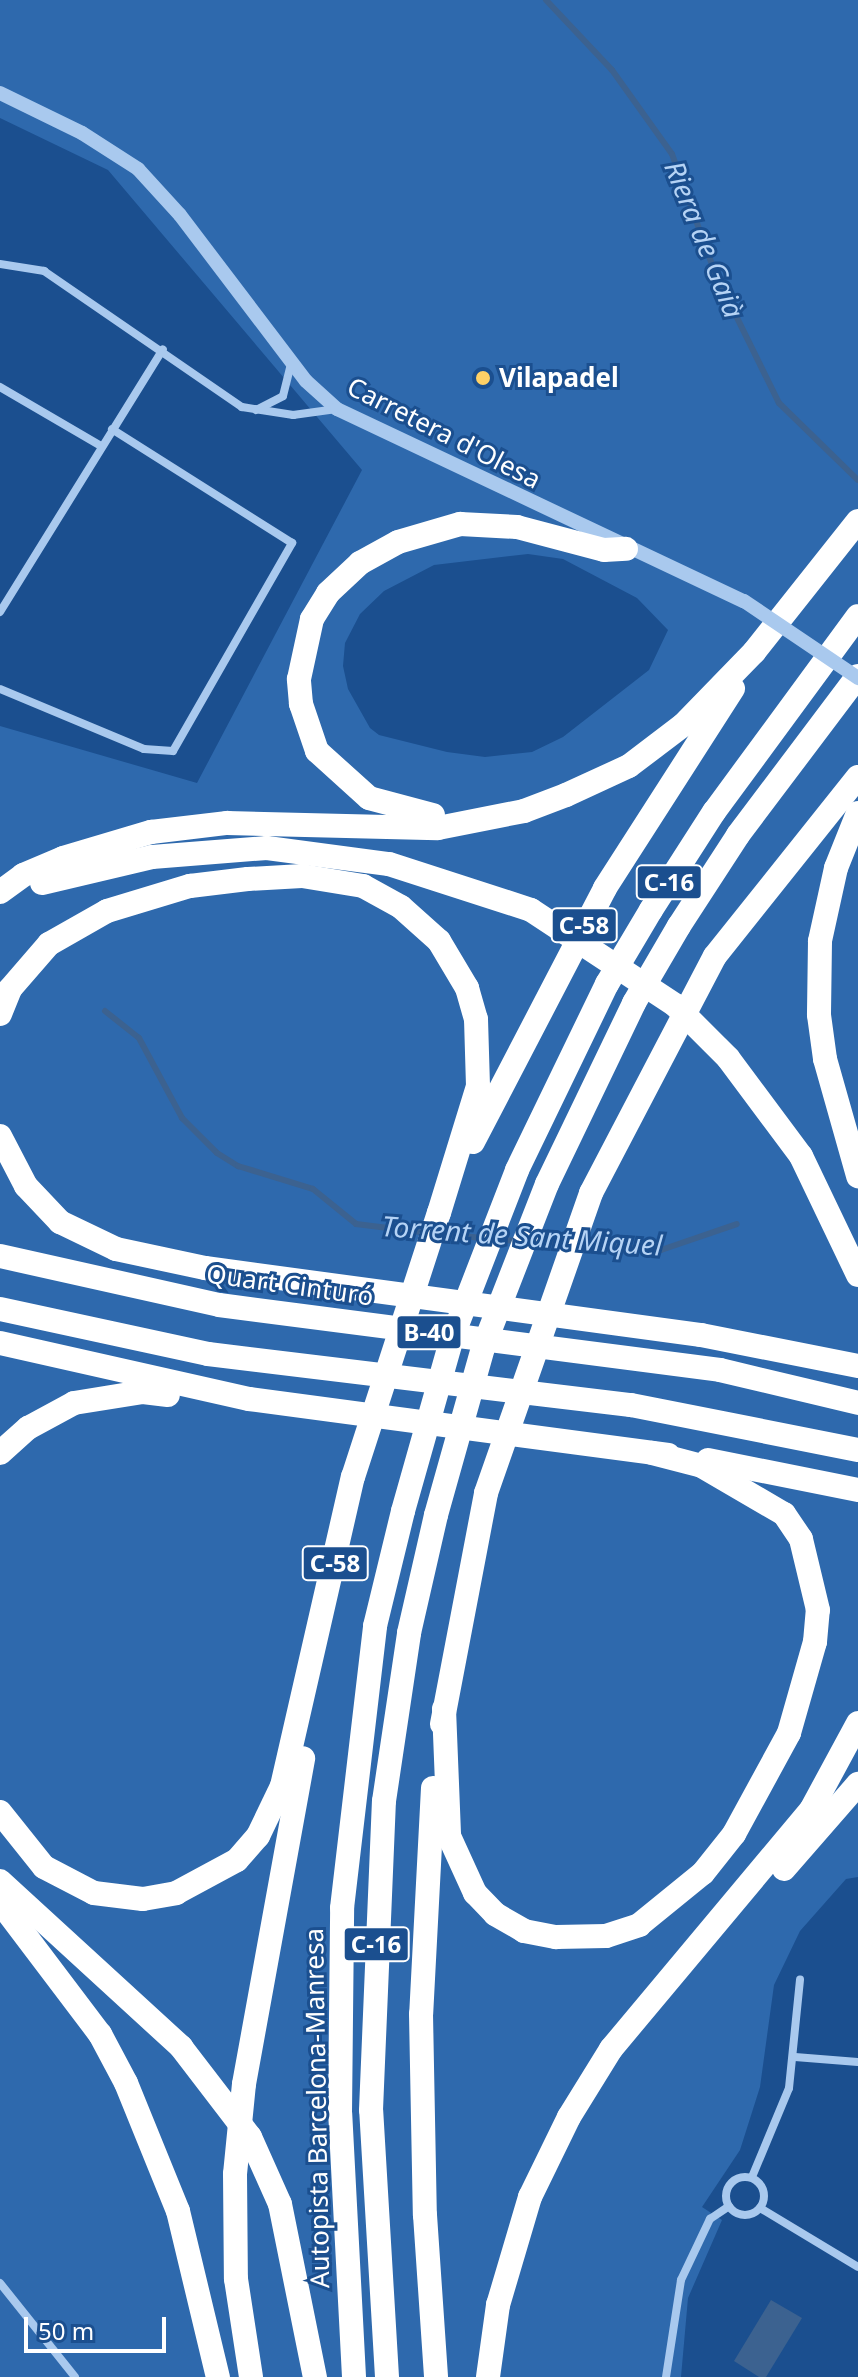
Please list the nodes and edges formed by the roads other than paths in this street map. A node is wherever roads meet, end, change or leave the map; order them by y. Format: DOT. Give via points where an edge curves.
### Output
graph roads {
  1 [pos="0,93"];
  2 [pos="0,264"];
  3 [pos="163,349"];
  4 [pos="291,362"];
  5 [pos="0,387"];
  6 [pos="337,409"];
  7 [pos="254,410"];
  8 [pos="112,429"];
  9 [pos="101,446"];
  10 [pos="858,521"];
  11 [pos="626,549"];
  12 [pos="0,612"];
  13 [pos="858,616"];
  14 [pos="754,652"];
  15 [pos="858,677"];
  16 [pos="0,689"];
  17 [pos="858,777"];
  18 [pos="524,811"];
  19 [pos="858,813"];
  20 [pos="836,868"];
  21 [pos="0,895"];
  22 [pos="0,1014"];
  23 [pos="858,1127"];
  24 [pos="0,1136"];
  25 [pos="858,1176"];
  26 [pos="439,1213"];
  27 [pos="0,1256"];
  28 [pos="858,1275"];
  29 [pos="0,1309"];
  30 [pos="0,1343"];
  31 [pos="858,1366"];
  32 [pos="249,1399"];
  33 [pos="858,1403"];
  34 [pos="858,1450"];
  35 [pos="0,1453"];
  36 [pos="652,1453"];
  37 [pos="858,1490"];
  38 [pos="317,1648"];
  39 [pos="444,1709"];
  40 [pos="858,1723"];
  41 [pos="858,1784"];
  42 [pos="0,1812"];
  43 [pos="0,1881"];
  44 [pos="0,1902"];
  45 [pos="717,1923"];
  46 [pos="800,1980"];
  47 [pos="795,2057"];
  48 [pos="858,2062"];
  49 [pos="752,2177"];
  50 [pos="729,2206"];
  51 [pos="760,2208"];
  52 [pos="858,2267"];
  53 [pos="0,2283"];
  54 [pos="75,2377"];
  55 [pos="218,2377"];
  56 [pos="251,2377"];
  57 [pos="315,2377"];
  58 [pos="354,2377"];
  59 [pos="387,2377"];
  60 [pos="436,2377"];
  61 [pos="488,2377"];
  62 [pos="666,2377"];
  1 -- 4 [label="street, Carretera d'Olesa" via="82,133 138,169 180,215"];
  2 -- 3 [label="street" via="44,271"];
  3 -- 7 [label="street" via="242,407"];
  3 -- 8 [label="street"];
  4 -- 6 [label="street, Carretera d'Olesa"];
  4 -- 7 [label="street" via="283,396"];
  5 -- 9 [label="street"];
  6 -- 7 [label="street" via="293,415"];
  6 -- 11 [label="street, Carretera d'Olesa"];
  8 -- 9 [label="street"];
  8 -- 16 [label="street" via="292,543 173,751 144,749"];
  9 -- 12 [label="street"];
  10 -- 14 [label="highway, C-58"];
  11 -- 15 [label="street, Carretera d'Olesa, bridge" via="744,601"];
  11 -- 18 [label="highway" via="604,550 517,527 460,524 398,542 360,563 328,593 312,619 302,651 301,704 317,751 334,770 369,798 405,812 450,816"];
  13 -- 58 [label="highway, Autopista Barcelona-Manresa / C-16, bridge" via="714,812 607,984 517,1170 452,1338 375,1626 342,1908 340,2113"];
  14 -- 18 [label="highway" via="683,725 629,766"];
  14 -- 26 [label="highway, C-58" via="561,966"];
  15 -- 59 [label="highway, Autopista Barcelona-Manresa / C-16, bridge" via="738,835 634,1003 547,1184 483,1348 436,1515 409,1633 382,1833 371,2110"];
  17 -- 39 [label="highway, bridge" via="715,956 591,1193 486,1493"];
  18 -- 21 [label="highway" via="438,828 192,826 76,854 23,875"];
  19 -- 20 [label="highway"];
  20 -- 23 [label="highway" via="830,1004"];
  20 -- 25 [label="highway" via="820,941 819,1015 825,1059"];
  21 -- 28 [label="highway, bridge" via="71,873 152,857 267,848 389,864 531,910 675,1005 728,1058 801,1156"];
  22 -- 26 [label="highway" via="10,989 49,944 107,911 190,886 248,879 302,876 363,886 401,907 439,941 467,988 476,1019 478,1086"];
  24 -- 31 [label="highway" via="26,1186 60,1222 116,1249 205,1268 701,1335"];
  26 -- 38 [label="highway, C-58, bridge" via="353,1477"];
  27 -- 33 [label="highway, Quart Cinturó / B-40" via="219,1305 720,1370"];
  29 -- 34 [label="highway, B-40" via="208,1354 631,1405"];
  30 -- 32 [label="highway"];
  32 -- 35 [label="highway" via="108,1395 51,1413"];
  32 -- 36 [label="highway"];
  36 -- 37 [label="highway" via="739,1464"];
  36 -- 39 [label="highway" via="702,1466 773,1506 801,1539 813,1575 815,1642 789,1733 734,1834 703,1873 639,1925 606,1936 556,1937 524,1931 495,1914 475,1893 449,1836"];
  38 -- 42 [label="highway" via="273,1812 237,1860 199,1884 143,1899 94,1893 44,1867"];
  38 -- 56 [label="highway, bridge" via="295,1808 244,2084 235,2174 236,2279"];
  39 -- 60 [label="highway" via="430,1812 421,2014 425,2215"];
  40 -- 45 [label="highway" via="811,1810"];
  41 -- 45 [label="highway" via="779,1875"];
  43 -- 57 [label="highway" via="181,2047 250,2137 280,2204"];
  44 -- 55 [label="highway" via="100,2034 126,2083 178,2211"];
  45 -- 61 [label="highway" via="611,2049 569,2117 530,2197 498,2305"];
  46 -- 47 [label="street"];
  47 -- 48 [label="street"];
  47 -- 49 [label="street" via="785,2100"];
  49 -- 50 [label="street" via="730,2184"];
  49 -- 51 [label="street" via="764,2190"];
  50 -- 51 [label="street" via="744,2215"];
  50 -- 62 [label="street" via="710,2219 687,2263 674,2307"];
  51 -- 52 [label="street"];
  53 -- 54 [label="street"];
}
